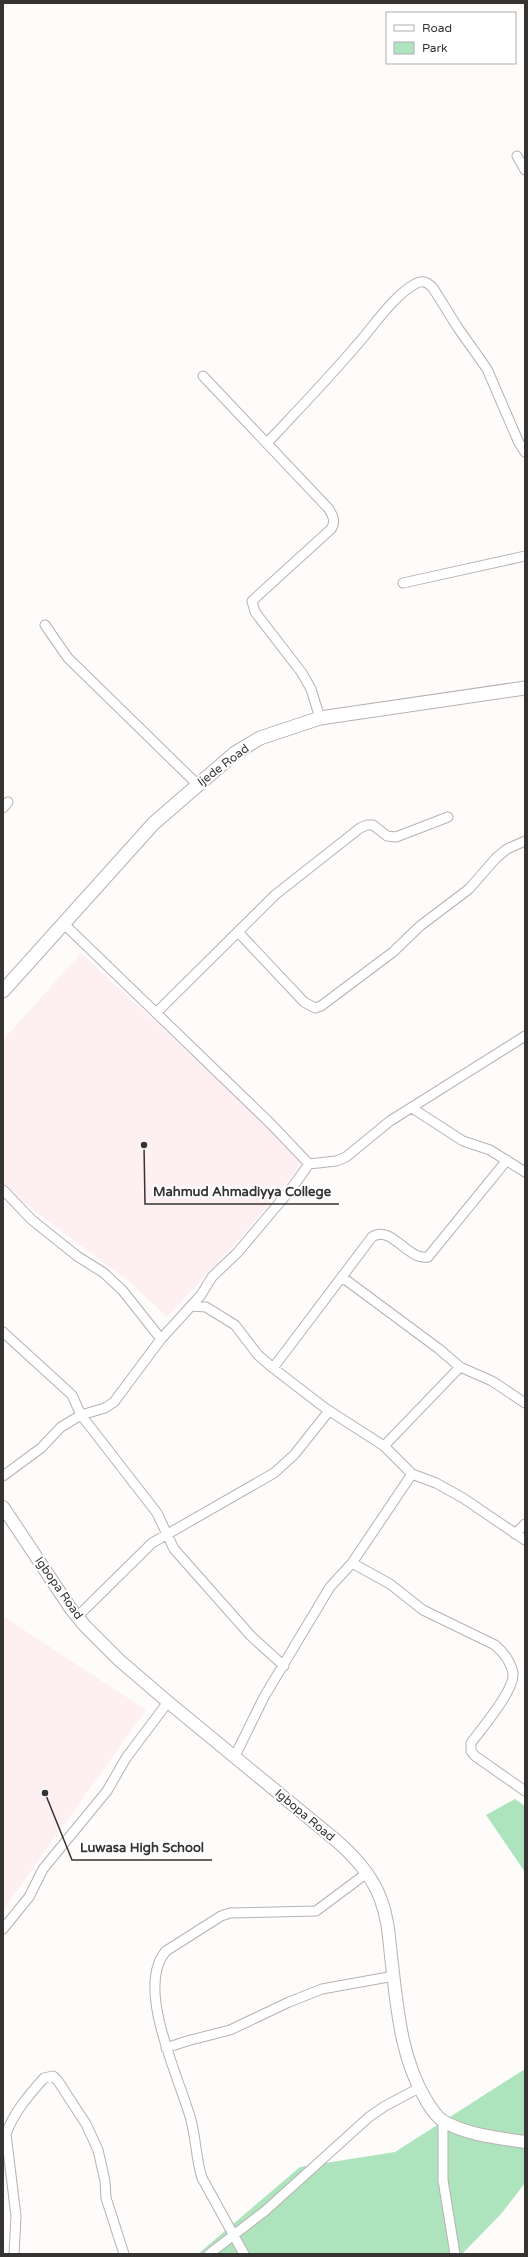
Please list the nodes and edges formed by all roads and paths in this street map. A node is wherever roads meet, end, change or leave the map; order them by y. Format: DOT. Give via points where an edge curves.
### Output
graph roads {
  1 [pos="517,156"];
  2 [pos="525,170"];
  3 [pos="203,376"];
  4 [pos="267,443"];
  5 [pos="525,452"];
  6 [pos="525,556"];
  7 [pos="403,583"];
  8 [pos="45,625"];
  9 [pos="525,688"];
  10 [pos="320,718"];
  11 [pos="197,784"];
  12 [pos="448,817"];
  13 [pos="525,841"];
  14 [pos="63,923"];
  15 [pos="239,933"];
  16 [pos="3,991"];
  17 [pos="156,1013"];
  18 [pos="525,1036"];
  19 [pos="412,1108"];
  20 [pos="507,1160"];
  21 [pos="309,1164"];
  22 [pos="525,1172"];
  23 [pos="3,1190"];
  24 [pos="342,1277"];
  25 [pos="201,1295"];
  26 [pos="192,1306"];
  27 [pos="206,1306"];
  28 [pos="3,1332"];
  29 [pos="160,1339"];
  30 [pos="460,1367"];
  31 [pos="274,1368"];
  32 [pos="525,1403"];
  33 [pos="329,1411"];
  34 [pos="81,1414"];
  35 [pos="384,1446"];
  36 [pos="412,1474"];
  37 [pos="3,1476"];
  38 [pos="3,1507"];
  39 [pos="525,1524"];
  40 [pos="515,1534"];
  41 [pos="167,1536"];
  42 [pos="525,1540"];
  43 [pos="352,1563"];
  44 [pos="77,1617"];
  45 [pos="284,1666"];
  46 [pos="168,1702"];
  47 [pos="235,1756"];
  48 [pos="525,1791"];
  49 [pos="367,1873"];
  50 [pos="3,1929"];
  51 [pos="394,1976"];
  52 [pos="166,2048"];
  53 [pos="419,2088"];
  54 [pos="442,2120"];
  55 [pos="525,2142"];
  56 [pos="234,2235"];
  57 [pos="14,2254"];
  58 [pos="124,2254"];
  59 [pos="209,2254"];
  60 [pos="244,2254"];
  61 [pos="455,2254"];
  1 -- 2 [label="street"];
  3 -- 4 [label="street"];
  4 -- 5 [label="street" via="316,393 394,302 415,283 422,281 433,288 487,369"];
  4 -- 10 [label="street" via="329,509 334,518 331,529 252,601 255,612 302,673 311,689"];
  6 -- 7 [label="street"];
  8 -- 11 [label="street" via="68,658"];
  9 -- 10 [label="main road, Ijede Road"];
  10 -- 11 [label="main road, Ijede Road" via="260,738"];
  11 -- 14 [label="main road, Ijede Road" via="154,823"];
  12 -- 15 [label="street" via="396,837 387,836 373,825 360,828 275,895"];
  13 -- 15 [label="street" via="507,849 469,889 420,926 375,966 315,1008 304,1002"];
  14 -- 16 [label="main road, Ijede Road"];
  14 -- 17 [label="street"];
  15 -- 17 [label="street"];
  17 -- 21 [label="street"];
  18 -- 19 [label="street"];
  19 -- 20 [label="street" via="463,1141 490,1150"];
  19 -- 21 [label="street" via="390,1121 346,1157 336,1161"];
  20 -- 22 [label="street"];
  20 -- 24 [label="street" via="428,1257 418,1256 388,1236 376,1234"];
  21 -- 25 [label="street" via="238,1252 212,1277"];
  23 -- 29 [label="street" via="32,1220 77,1256 104,1273 123,1291"];
  24 -- 30 [label="street" via="440,1349"];
  24 -- 31 [label="street"];
  25 -- 26 [label="street"];
  25 -- 27 [label="street"];
  26 -- 27 [label="street"];
  26 -- 29 [label="street"];
  27 -- 31 [label="street" via="235,1325 254,1350"];
  28 -- 34 [label="street" via="60,1382 72,1395"];
  29 -- 34 [label="street" via="114,1402 105,1408"];
  30 -- 32 [label="street" via="492,1381"];
  30 -- 35 [label="street"];
  31 -- 33 [label="street"];
  33 -- 35 [label="street"];
  33 -- 41 [label="street" via="294,1455 274,1473"];
  34 -- 37 [label="street" via="61,1427 41,1448"];
  34 -- 41 [label="street" via="156,1513"];
  35 -- 36 [label="street"];
  36 -- 40 [label="street" via="436,1483 463,1498"];
  36 -- 43 [label="street"];
  38 -- 44 [label="street, Igbopa Road"];
  39 -- 40 [label="street"];
  40 -- 42 [label="street"];
  41 -- 44 [label="street" via="152,1543"];
  41 -- 45 [label="street" via="174,1549 251,1636"];
  43 -- 45 [label="street" via="330,1587"];
  43 -- 48 [label="street" via="390,1584 423,1610 495,1645 502,1651 513,1674 509,1688 472,1743 471,1751"];
  44 -- 46 [label="street, Igbopa Road" via="119,1660"];
  45 -- 47 [label="street" via="264,1697"];
  46 -- 47 [label="street, Igbopa Road"];
  46 -- 50 [label="street" via="126,1758 107,1791 44,1869 28,1897"];
  47 -- 49 [label="street, Igbopa Road" via="338,1842"];
  49 -- 51 [label="street, Igbopa Road" via="381,1898 388,1924"];
  49 -- 52 [label="street" via="316,1911 230,1913 221,1916 166,1951 159,1959 155,1986"];
  51 -- 52 [label="street" via="322,1989 294,1999 230,2030"];
  51 -- 53 [label="street, Igbopa Road" via="403,2040"];
  52 -- 56 [label="street" via="191,2120 202,2178"];
  53 -- 54 [label="street, Igbopa Road"];
  53 -- 56 [label="street" via="369,2117 265,2211"];
  54 -- 55 [label="street, Igbopa Road" via="466,2130"];
  54 -- 61 [label="street" via="443,2180"];
  56 -- 59 [label="street"];
  56 -- 60 [label="street"];
  57 -- 58 [label="street" via="16,2216 6,2134 21,2104 48,2076 53,2076 58,2081 86,2124 98,2150 106,2198"];
}
